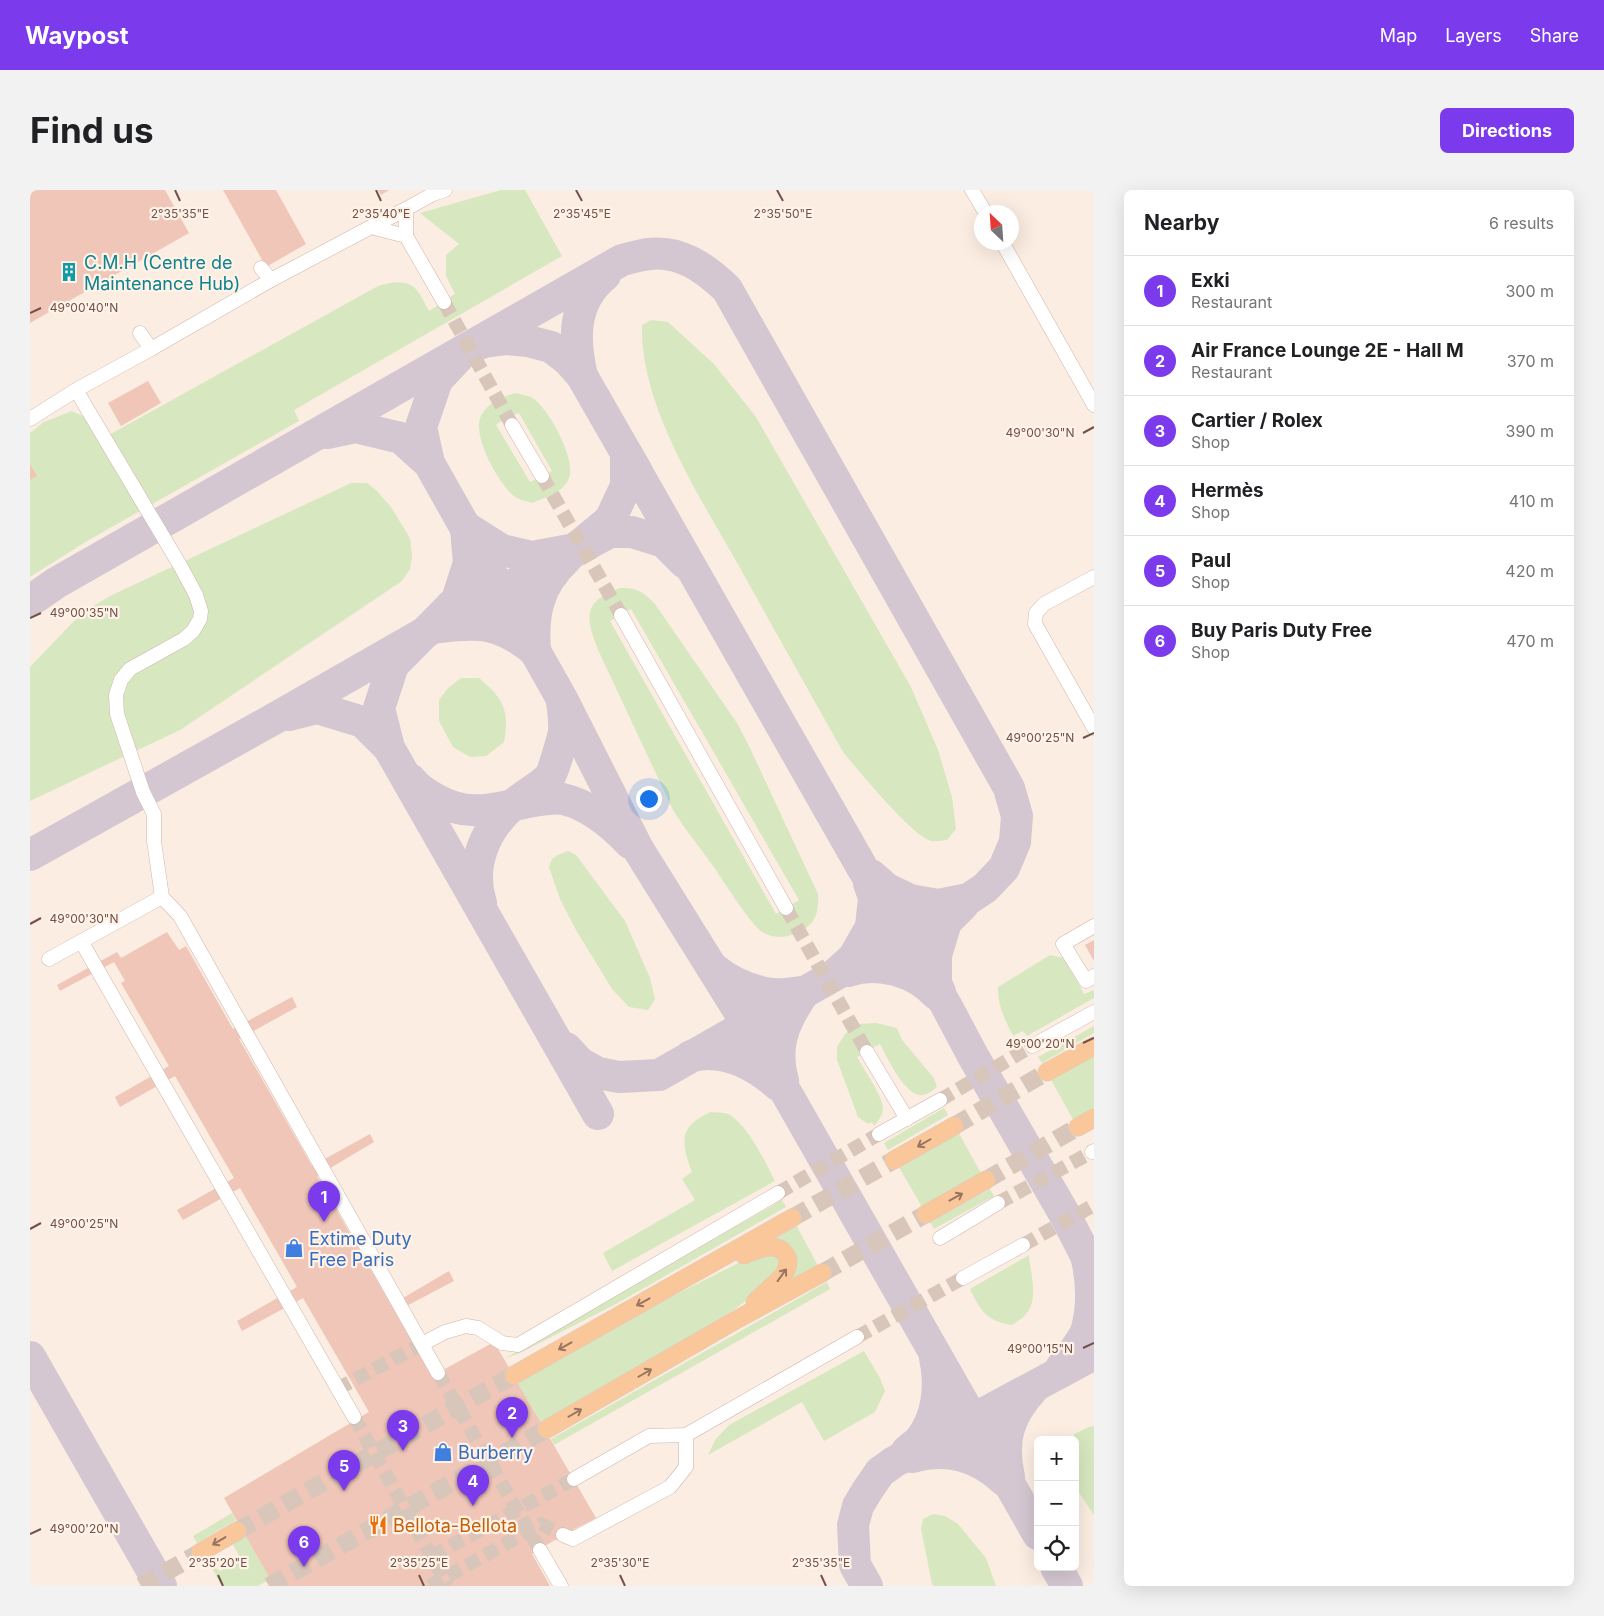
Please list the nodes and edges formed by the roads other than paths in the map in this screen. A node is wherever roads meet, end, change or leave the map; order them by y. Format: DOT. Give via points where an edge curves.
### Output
graph roads {
  1 [pos="445,190"];
  2 [pos="972,190"];
  3 [pos="981,205"];
  4 [pos="406,209"];
  5 [pos="371,227"];
  6 [pos="406,236"];
  7 [pos="1007,250"];
  8 [pos="261,268"];
  9 [pos="271,280"];
  10 [pos="444,302"];
  11 [pos="140,332"];
  12 [pos="151,349"];
  13 [pos="76,390"];
  14 [pos="1094,405"];
  15 [pos="30,419"];
  16 [pos="512,425"];
  17 [pos="542,476"];
  18 [pos="1094,578"];
  19 [pos="621,615"];
  20 [pos="1094,728"];
  21 [pos="162,897"];
  22 [pos="786,908"];
  23 [pos="1094,926"];
  24 [pos="81,942"];
  25 [pos="49,960"];
  26 [pos="1094,976"];
  27 [pos="1094,1012"];
  28 [pos="1032,1046"];
  29 [pos="1094,1046"];
  30 [pos="867,1052"];
  31 [pos="1047,1072"];
  32 [pos="940,1100"];
  33 [pos="907,1118"];
  34 [pos="1094,1118"];
  35 [pos="954,1126"];
  36 [pos="1078,1127"];
  37 [pos="879,1134"];
  38 [pos="894,1160"];
  39 [pos="986,1180"];
  40 [pos="778,1193"];
  41 [pos="998,1203"];
  42 [pos="926,1214"];
  43 [pos="792,1218"];
  44 [pos="940,1238"];
  45 [pos="1023,1245"];
  46 [pos="822,1273"];
  47 [pos="963,1278"];
  48 [pos="674,1285"];
  49 [pos="734,1321"];
  50 [pos="857,1337"];
  51 [pos="422,1344"];
  52 [pos="438,1373"];
  53 [pos="514,1374"];
  54 [pos="354,1417"];
  55 [pos="547,1429"];
  56 [pos="686,1435"];
  57 [pos="574,1479"];
  58 [pos="237,1531"];
  59 [pos="563,1535"];
  60 [pos="540,1550"];
  61 [pos="201,1552"];
  62 [pos="561,1586"];
  1 -- 4 [label="lane"];
  2 -- 3 [label="lane"];
  4 -- 5 [label="lane"];
  4 -- 6 [label="lane"];
  5 -- 6 [label="lane"];
  5 -- 9 [label="lane"];
  6 -- 10 [label="lane"];
  7 -- 14 [label="lane"];
  8 -- 9 [label="lane"];
  9 -- 12 [label="lane"];
  11 -- 12 [label="lane"];
  12 -- 13 [label="lane"];
  13 -- 15 [label="lane"];
  13 -- 21 [label="lane" via="163,534 196,595 201,611 193,631 184,639 130,669 121,680 116,695 116,714 154,814 154,841"];
  16 -- 17 [label="lane"];
  18 -- 20 [label="lane" via="1044,604 1036,613 1035,624"];
  19 -- 22 [label="lane"];
  21 -- 24 [label="lane"];
  21 -- 51 [label="lane" via="180,916"];
  23 -- 26 [label="lane" via="1063,944 1086,981"];
  24 -- 25 [label="lane"];
  24 -- 54 [label="lane"];
  27 -- 28 [label="lane"];
  29 -- 31 [label="main road"];
  30 -- 33 [label="lane"];
  32 -- 33 [label="lane"];
  33 -- 37 [label="lane"];
  34 -- 36 [label="main road"];
  35 -- 38 [label="main road, one-way"];
  42 -- 39 [label="main road, one-way"];
  40 -- 51 [label="lane" via="518,1345 502,1343 478,1328 466,1326"];
  41 -- 44 [label="lane"];
  43 -- 48 [label="main road"];
  45 -- 47 [label="lane"];
  46 -- 49 [label="main road"];
  49 -- 48 [label="main road, one-way" via="784,1274 788,1263 782,1250 764,1248"];
  48 -- 53 [label="main road, one-way"];
  55 -- 49 [label="main road, one-way"];
  50 -- 56 [label="lane"];
  51 -- 52 [label="lane"];
  56 -- 57 [label="lane" via="649,1436"];
  56 -- 59 [label="lane" via="686,1467 670,1487 573,1539"];
  58 -- 61 [label="main road, one-way"];
  60 -- 62 [label="lane"];
}
